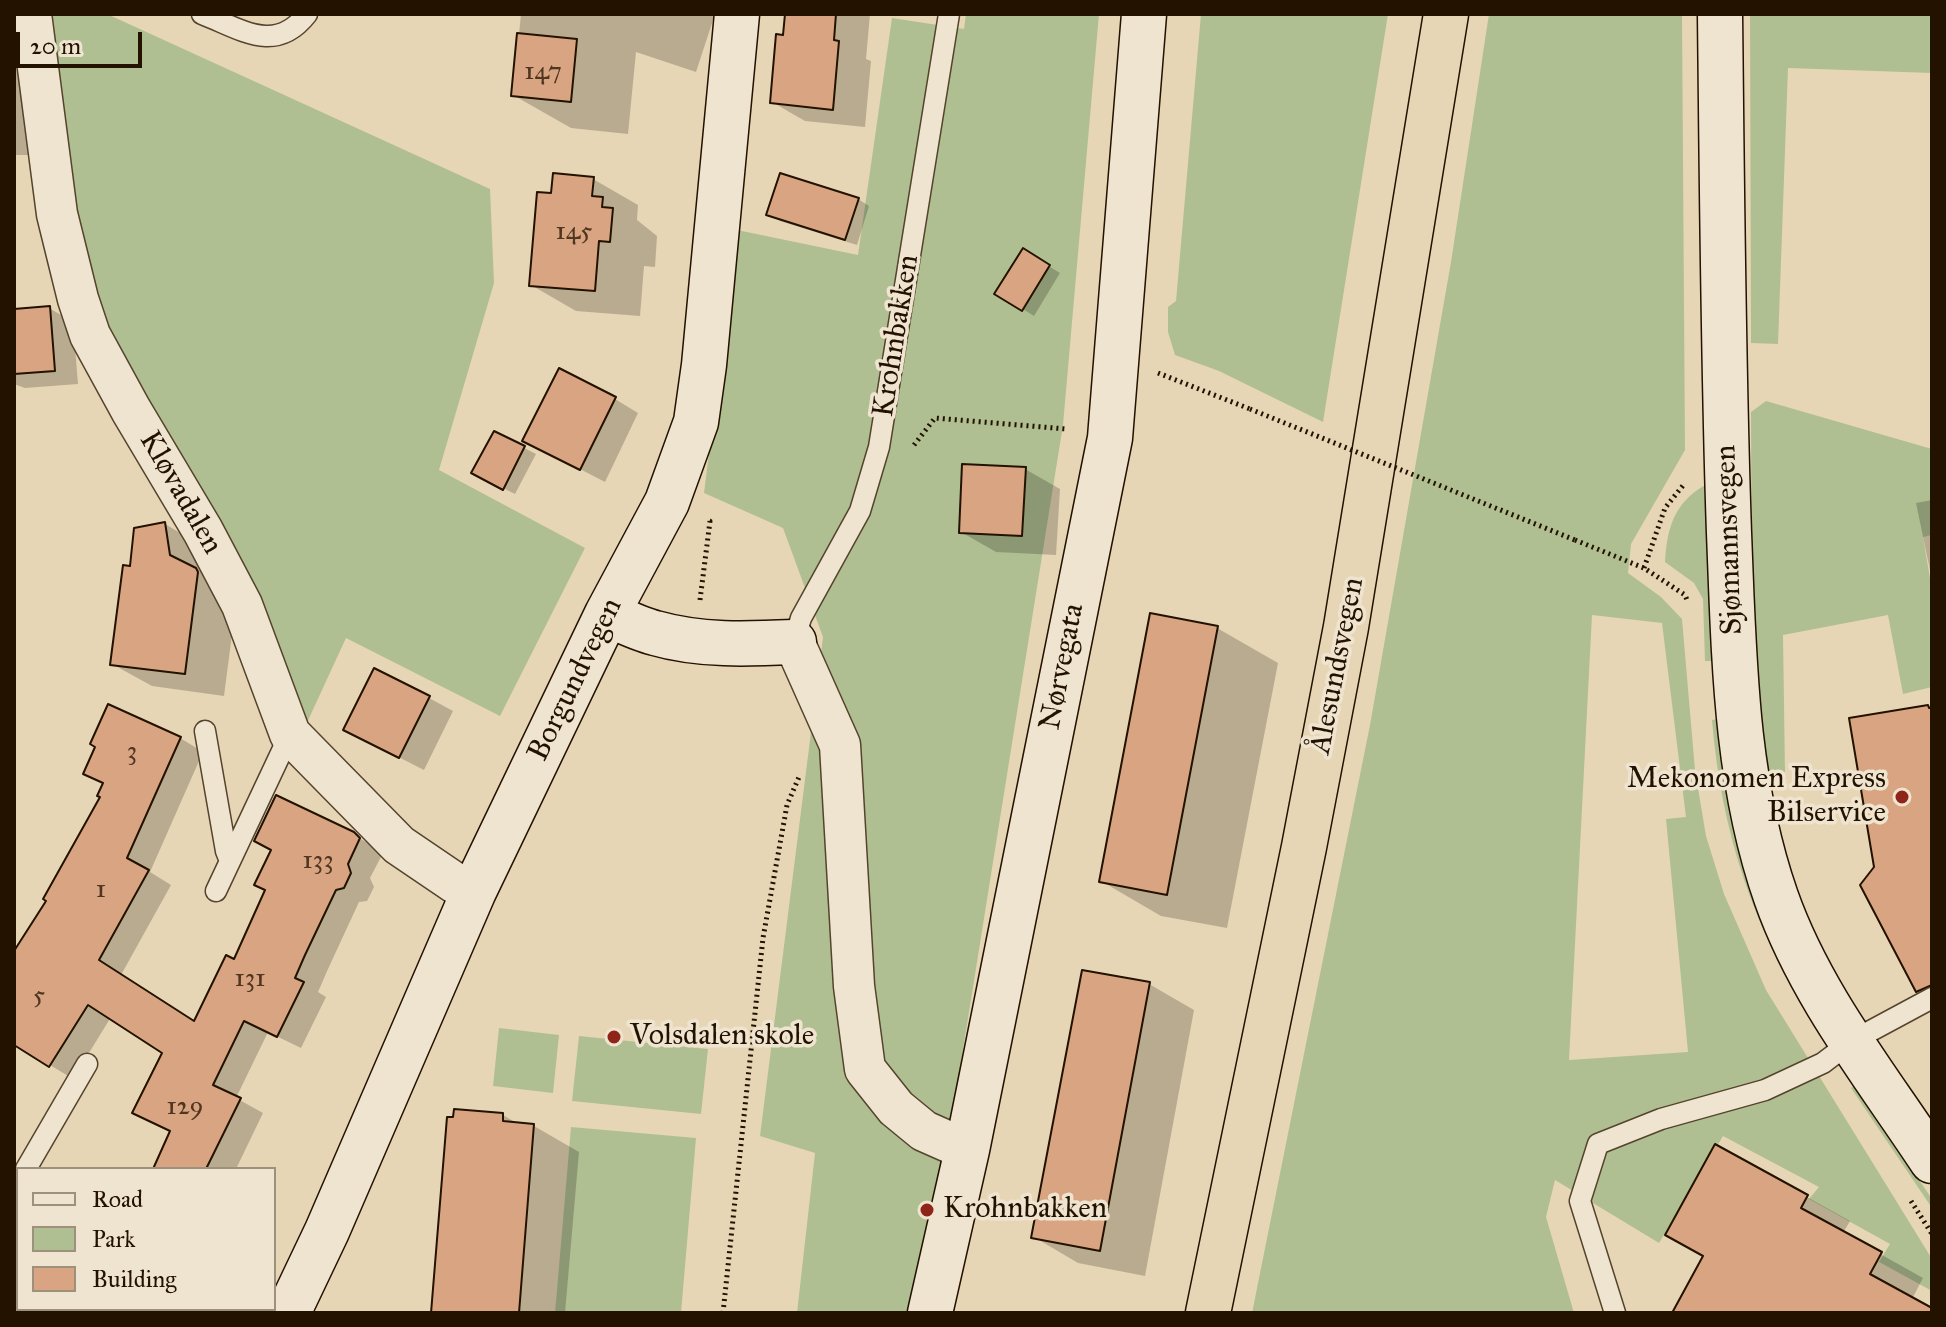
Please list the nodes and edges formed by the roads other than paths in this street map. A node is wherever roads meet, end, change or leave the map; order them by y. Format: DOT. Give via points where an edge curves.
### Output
graph roads {
  1 [pos="31,14"];
  2 [pos="202,14"];
  3 [pos="307,14"];
  4 [pos="737,14"];
  5 [pos="949,14"];
  6 [pos="1144,14"];
  7 [pos="1446,14"];
  8 [pos="1720,14"];
  9 [pos="607,614"];
  10 [pos="794,642"];
  11 [pos="205,731"];
  12 [pos="290,734"];
  13 [pos="230,861"];
  14 [pos="216,891"];
  15 [pos="474,891"];
  16 [pos="1932,998"];
  17 [pos="1852,1041"];
  18 [pos="87,1064"];
  19 [pos="967,1150"];
  20 [pos="1932,1161"];
  21 [pos="27,1167"];
  22 [pos="288,1313"];
  23 [pos="930,1313"];
  24 [pos="1208,1313"];
  25 [pos="1615,1313"];
  1 -- 12 [label="street, Kløvadalen" via="57,214 90,335 242,605"];
  2 -- 3 [label="lane" via="274,38"];
  4 -- 9 [label="street, Borgundvegen" via="696,422 667,502"];
  5 -- 10 [label="lane, Krohnbakken" via="879,447 860,511 801,618"];
  6 -- 19 [label="street, Nørvegata" via="1110,438"];
  7 -- 24 [label="highway, Ålesundsvegen" via="1346,627"];
  8 -- 17 [label="street, Sjømannsvegen" via="1727,469 1741,751 1776,898 1816,987"];
  9 -- 10 [label="street" via="654,633 696,640"];
  9 -- 15 [label="street, Borgundvegen"];
  10 -- 19 [label="street" via="840,745 854,986 865,1069 896,1108 924,1131"];
  11 -- 13 [label="lane"];
  12 -- 13 [label="lane"];
  12 -- 15 [label="street, Kløvadalen" via="399,845"];
  13 -- 14 [label="lane"];
  15 -- 22 [label="street, Borgundvegen"];
  16 -- 17 [label="lane"];
  17 -- 20 [label="street, Sjømannsvegen"];
  17 -- 25 [label="lane" via="1823,1063 1765,1090 1661,1119 1598,1144 1580,1201"];
  18 -- 21 [label="lane"];
  19 -- 23 [label="street, Nørvegata"];
}
